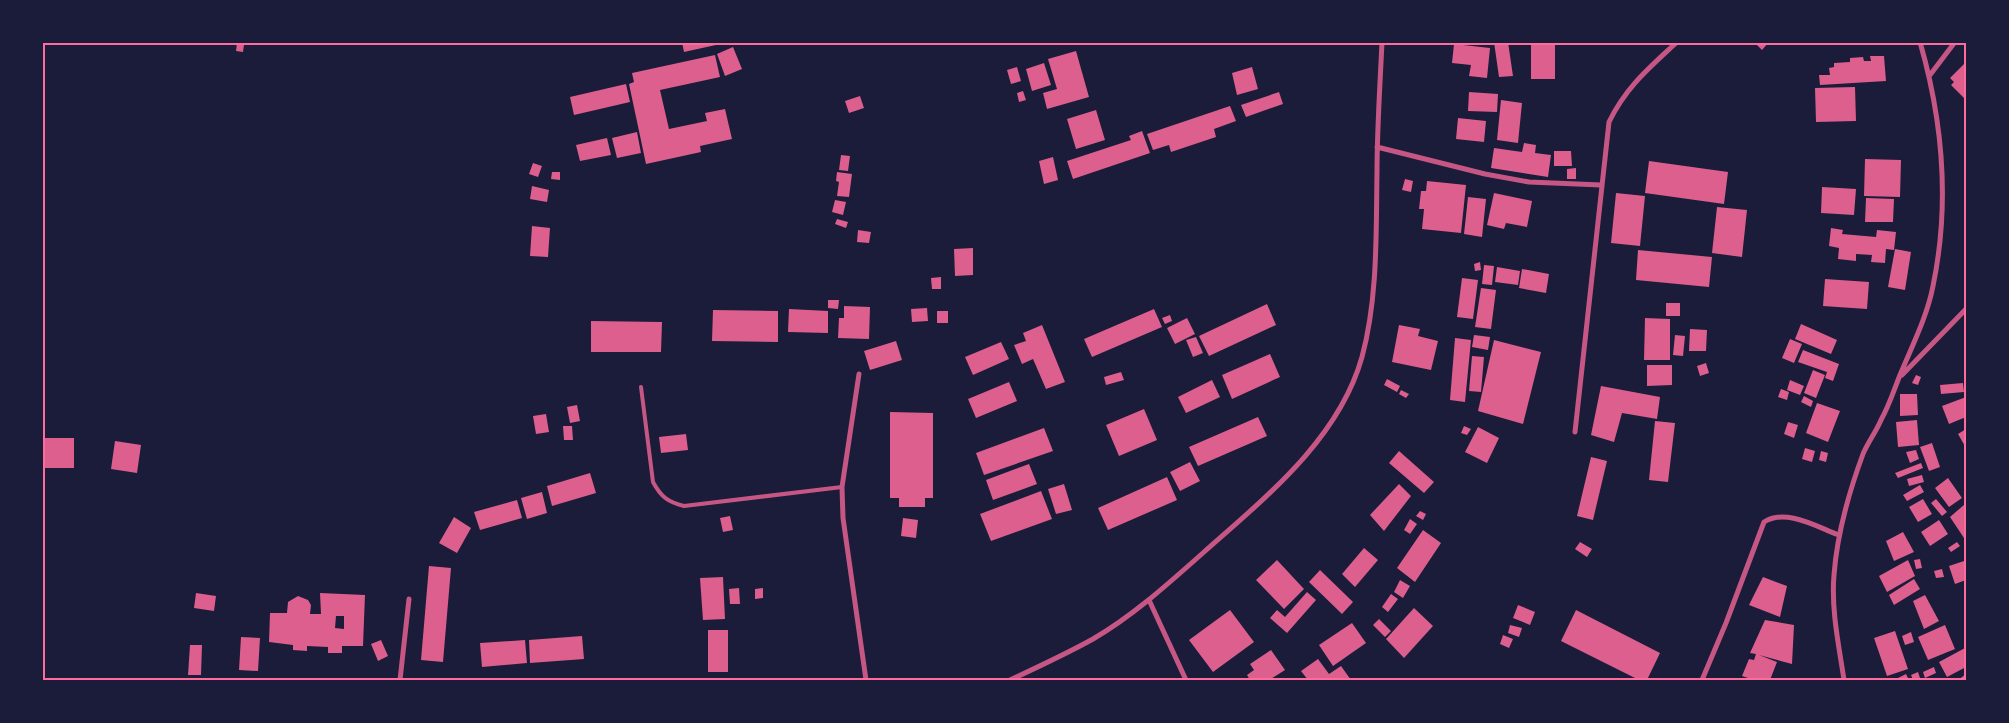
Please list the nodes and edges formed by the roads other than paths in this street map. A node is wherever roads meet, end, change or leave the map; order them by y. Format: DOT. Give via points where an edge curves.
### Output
graph roads {
  1 [pos="1382,42"];
  2 [pos="1677,42"];
  3 [pos="1920,42"];
  4 [pos="1955,42"];
  5 [pos="1930,75"];
  6 [pos="1377,147"];
  7 [pos="1601,185"];
  8 [pos="1966,309"];
  9 [pos="859,374"];
  10 [pos="1899,378"];
  11 [pos="641,387"];
  12 [pos="1575,432"];
  13 [pos="842,487"];
  14 [pos="1839,535"];
  15 [pos="409,599"];
  16 [pos="1149,600"];
  17 [pos="400,680"];
  18 [pos="866,680"];
  19 [pos="1010,680"];
  20 [pos="1186,680"];
  21 [pos="1702,680"];
  22 [pos="1844,680"];
  1 -- 6 [label="street"];
  2 -- 7 [label="street" via="1636,80 1619,101 1610,122"];
  3 -- 5 [label="street"];
  4 -- 5 [label="street"];
  5 -- 10 [label="street" via="1939,126 1944,189 1940,238 1933,287"];
  6 -- 7 [label="street" via="1529,182"];
  6 -- 16 [label="street" via="1376,249 1370,307 1362,356 1348,397 1324,434 1257,506"];
  7 -- 12 [label="street"];
  8 -- 10 [label="street"];
  9 -- 13 [label="street"];
  10 -- 14 [label="street" via="1882,420 1864,452"];
  11 -- 13 [label="lane" via="653,482 660,495 671,503 684,506"];
  13 -- 18 [label="street" via="843,518"];
  14 -- 21 [label="street" via="1786,516 1773,516 1764,522"];
  14 -- 22 [label="street" via="1834,576 1835,616"];
  15 -- 17 [label="street"];
  16 -- 19 [label="street" via="1094,638"];
  16 -- 20 [label="street"];
}
